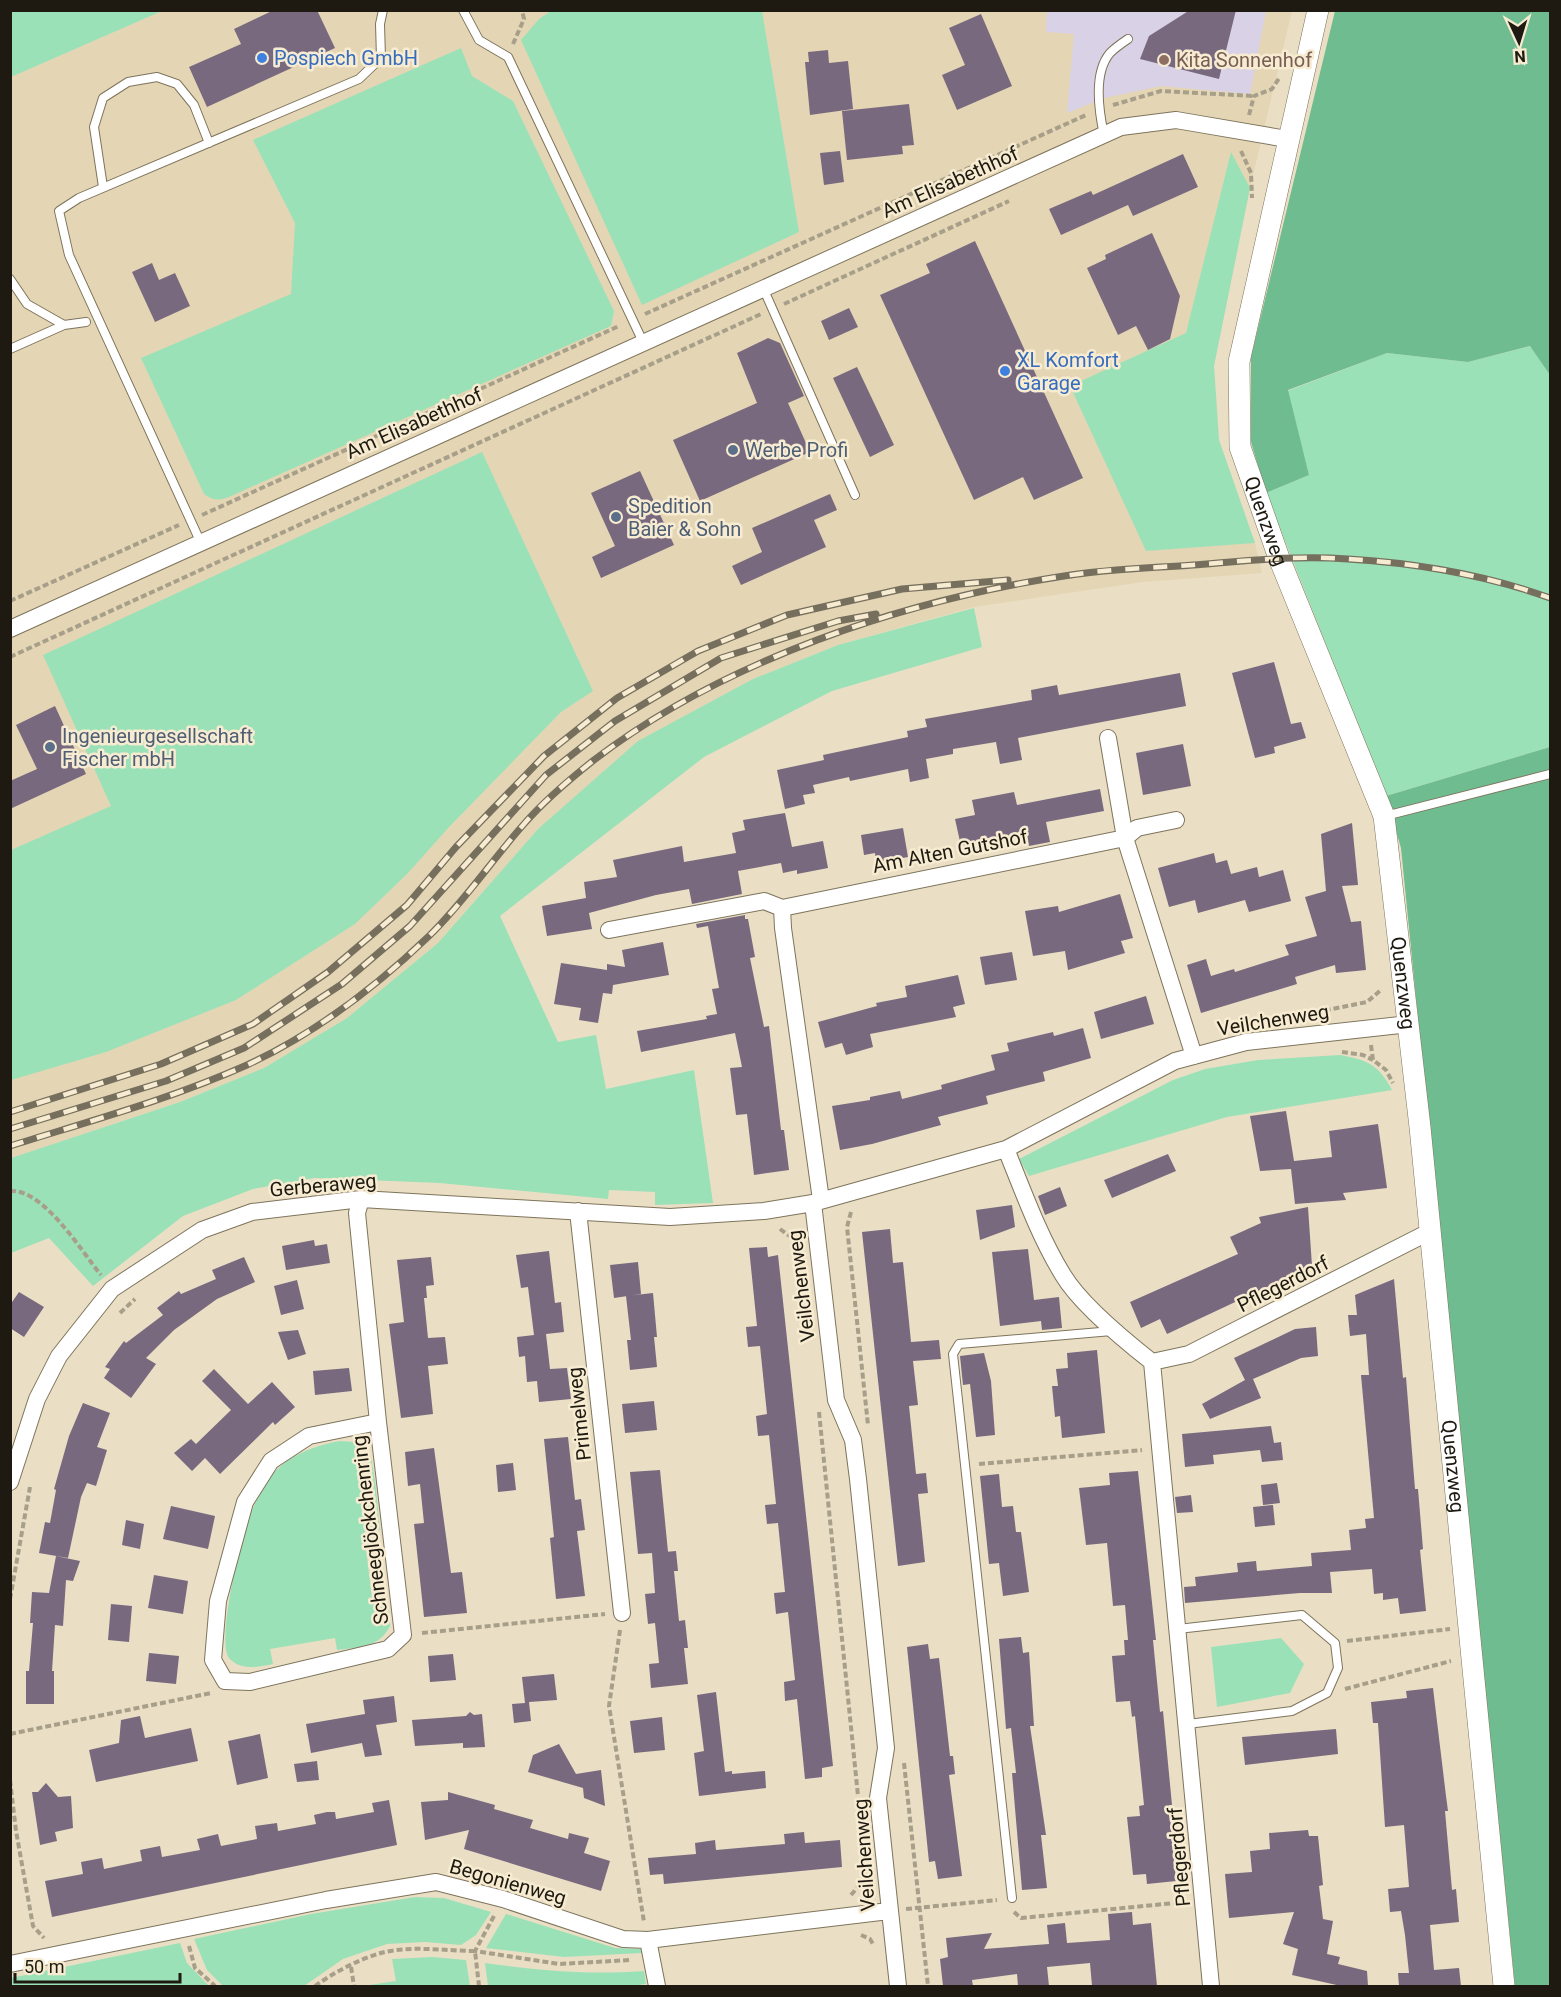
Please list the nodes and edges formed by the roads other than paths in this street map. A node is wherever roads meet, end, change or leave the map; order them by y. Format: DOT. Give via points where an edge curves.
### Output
graph roads {
  1 [pos="383,10"];
  2 [pos="463,10"];
  3 [pos="1318,10"];
  4 [pos="1128,39"];
  5 [pos="1104,135"];
  6 [pos="1287,139"];
  7 [pos="209,143"];
  8 [pos="103,187"];
  9 [pos="10,279"];
  10 [pos="764,290"];
  11 [pos="86,322"];
  12 [pos="64,325"];
  13 [pos="644,345"];
  14 [pos="10,348"];
  15 [pos="855,495"];
  16 [pos="200,541"];
  17 [pos="10,629"];
  18 [pos="1108,738"];
  19 [pos="1551,774"];
  20 [pos="1384,816"];
  21 [pos="1176,820"];
  22 [pos="1125,838"];
  23 [pos="782,908"];
  24 [pos="609,930"];
  25 [pos="1409,1024"];
  26 [pos="1194,1056"];
  27 [pos="1006,1149"];
  28 [pos="361,1199"];
  29 [pos="817,1201"];
  30 [pos="578,1211"];
  31 [pos="1429,1232"];
  32 [pos="1113,1331"];
  33 [pos="1152,1362"];
  34 [pos="378,1422"];
  35 [pos="10,1482"];
  36 [pos="622,1613"];
  37 [pos="1178,1629"];
  38 [pos="1188,1724"];
  39 [pos="1012,1898"];
  40 [pos="889,1911"];
  41 [pos="649,1930"];
  42 [pos="10,1964"];
  43 [pos="657,1986"];
  44 [pos="898,1986"];
  45 [pos="1211,1986"];
  46 [pos="1504,1986"];
  1 -- 7 [label="lane" via="381,58 359,80"];
  2 -- 13 [label="lane" via="478,40 508,57"];
  3 -- 6 [label="street, Quenzweg"];
  4 -- 5 [label="lane" via="1106,59 1097,101"];
  5 -- 6 [label="street, Am Elisabethhof" via="1120,127 1176,120"];
  5 -- 10 [label="street, Am Elisabethhof"];
  6 -- 20 [label="street, Quenzweg" via="1239,362 1240,447 1279,558"];
  7 -- 8 [label="lane"];
  7 -- 8 [label="lane" via="194,105 177,84 157,77 128,82 103,98 94,128"];
  8 -- 16 [label="lane" via="59,211 69,255"];
  9 -- 12 [label="lane" via="27,304"];
  10 -- 13 [label="street, Am Elisabethhof"];
  10 -- 15 [label="lane"];
  11 -- 12 [label="lane"];
  12 -- 14 [label="lane"];
  13 -- 16 [label="street, Am Elisabethhof"];
  16 -- 17 [label="street, Am Elisabethhof"];
  18 -- 22 [label="street"];
  19 -- 20 [label="lane"];
  20 -- 25 [label="street, Quenzweg"];
  21 -- 22 [label="street, Am Alten Gutshof" via="1137,828"];
  22 -- 23 [label="street, Am Alten Gutshof"];
  22 -- 26 [label="street"];
  23 -- 24 [label="street, Am Alten Gutshof" via="764,901"];
  23 -- 29 [label="street"];
  25 -- 26 [label="street, Veilchenweg" via="1246,1042"];
  25 -- 31 [label="street, Quenzweg"];
  26 -- 27 [label="street, Veilchenweg" via="1175,1061"];
  27 -- 29 [label="street, Veilchenweg"];
  27 -- 32 [label="street" via="1064,1277"];
  28 -- 30 [label="street, Gerberaweg"];
  28 -- 34 [label="street, Schneeglöckchenring" via="357,1213"];
  28 -- 35 [label="street, Gerberaweg" via="252,1212 202,1230 112,1289 59,1356 41,1390"];
  29 -- 30 [label="street, Gerberaweg" via="764,1211 670,1217"];
  29 -- 40 [label="street, Veilchenweg" via="836,1400 853,1440 886,1748 878,1798"];
  30 -- 36 [label="street, Primelweg"];
  31 -- 33 [label="street, Pflegerdorf" via="1189,1354"];
  31 -- 46 [label="street, Quenzweg"];
  32 -- 33 [label="street"];
  32 -- 39 [label="lane" via="959,1344 953,1354"];
  33 -- 37 [label="street, Pflegerdorf"];
  34 -- 34 [label="street, Schneeglöckchenring" via="309,1436 271,1461 245,1502 218,1601 213,1660 225,1681 250,1682 388,1649 403,1635"];
  37 -- 38 [label="street, Pflegerdorf"];
  37 -- 38 [label="lane" via="1302,1615 1335,1643 1338,1668 1327,1693 1292,1711"];
  38 -- 45 [label="street, Pflegerdorf"];
  40 -- 41 [label="street, Begonienweg"];
  40 -- 44 [label="street, Veilchenweg"];
  41 -- 42 [label="street, Begonienweg" via="622,1939 503,1899 436,1882 326,1900"];
  41 -- 43 [label="street"];
}
